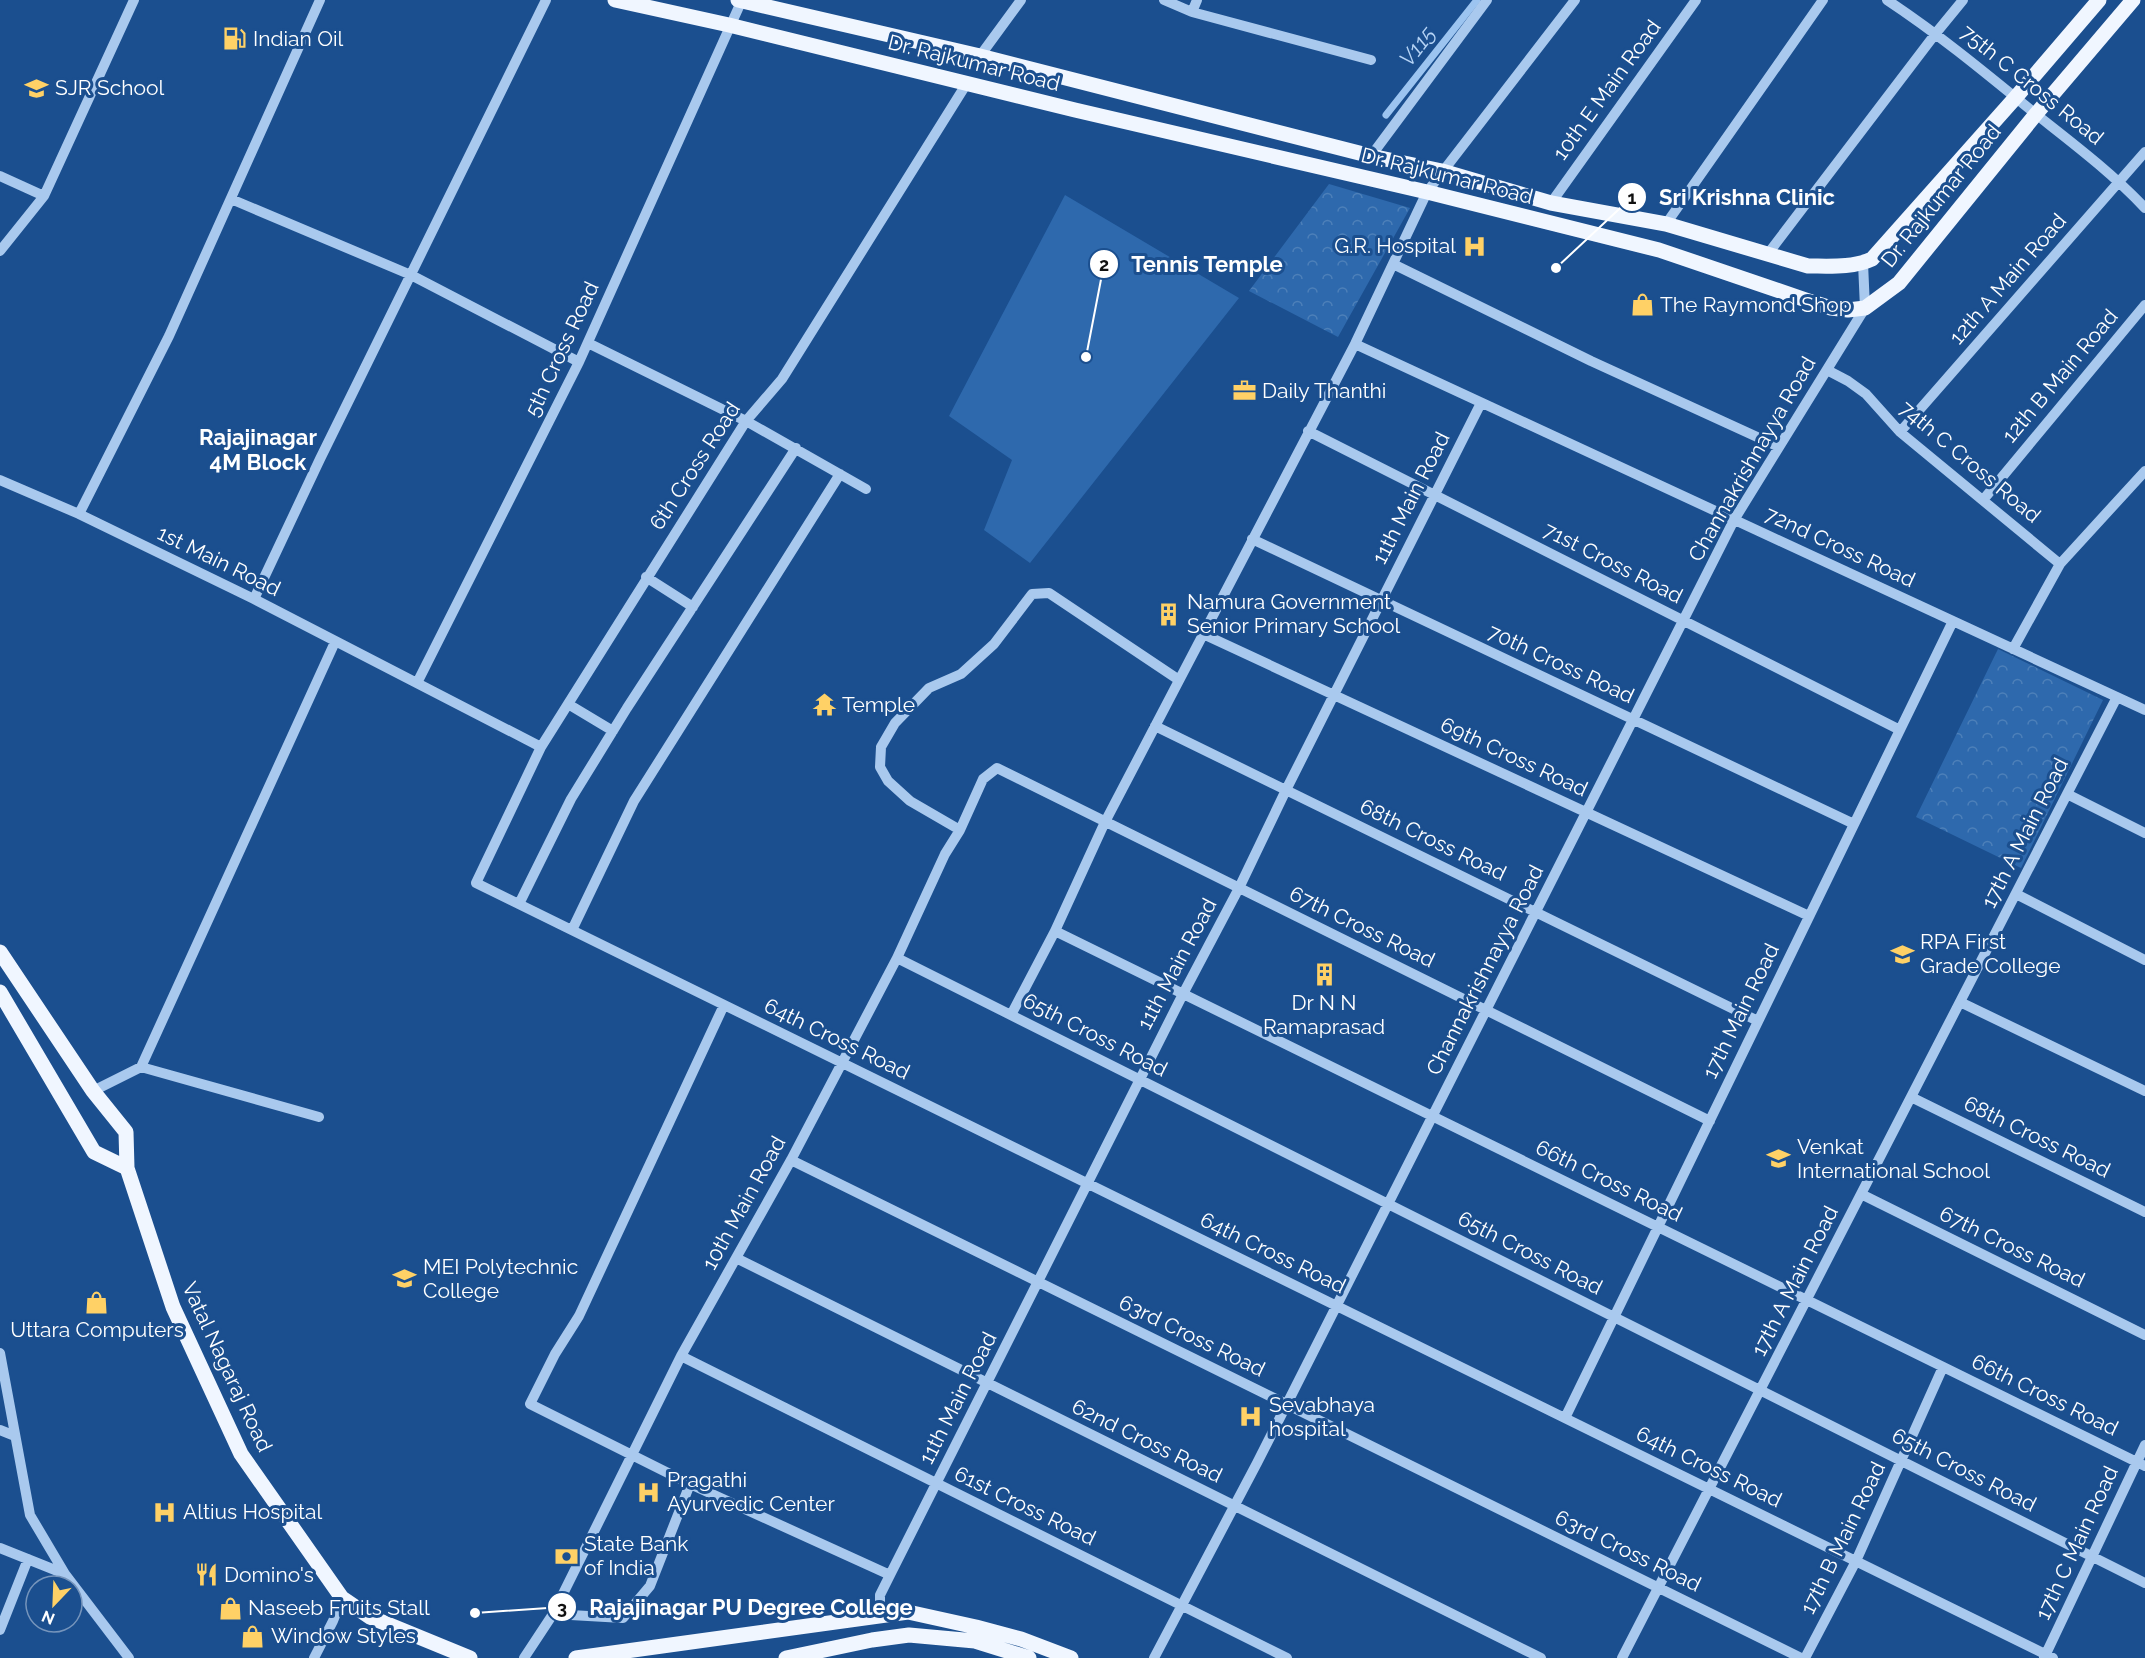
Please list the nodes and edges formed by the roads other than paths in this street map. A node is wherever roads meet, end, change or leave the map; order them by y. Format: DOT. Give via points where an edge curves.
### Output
graph roads {
  1 [pos="134,0"];
  2 [pos="320,0"];
  3 [pos="546,0"];
  4 [pos="615,0"];
  5 [pos="740,0"];
  6 [pos="1021,0"];
  7 [pos="1164,0"];
  8 [pos="1197,0"];
  9 [pos="1487,0"];
  10 [pos="1575,0"];
  11 [pos="1696,0"];
  12 [pos="1823,0"];
  13 [pos="1887,0"];
  14 [pos="1963,0"];
  15 [pos="2099,0"];
  16 [pos="2133,0"];
  17 [pos="1192,12"];
  18 [pos="729,25"];
  19 [pos="1936,33"];
  20 [pos="980,56"];
  21 [pos="1371,60"];
  22 [pos="967,83"];
  23 [pos="2016,97"];
  24 [pos="2036,114"];
  25 [pos="2145,152"];
  26 [pos="1371,156"];
  27 [pos="1442,171"];
  28 [pos="0,176"];
  29 [pos="2120,182"];
  30 [pos="1427,192"];
  31 [pos="44,196"];
  32 [pos="231,200"];
  33 [pos="1551,203"];
  34 [pos="2145,208"];
  35 [pos="1666,224"];
  36 [pos="0,251"];
  37 [pos="1767,255"];
  38 [pos="1863,263"];
  39 [pos="1393,264"];
  40 [pos="411,275"];
  41 [pos="2145,305"];
  42 [pos="1865,308"];
  43 [pos="588,343"];
  44 [pos="1354,344"];
  45 [pos="579,362"];
  46 [pos="1827,370"];
  47 [pos="1480,403"];
  48 [pos="746,421"];
  49 [pos="1308,431"];
  50 [pos="1900,432"];
  51 [pos="1779,447"];
  52 [pos="796,448"];
  53 [pos="2145,471"];
  54 [pos="840,474"];
  55 [pos="0,480"];
  56 [pos="866,489"];
  57 [pos="1434,495"];
  58 [pos="1983,500"];
  59 [pos="79,514"];
  60 [pos="1734,520"];
  61 [pos="1252,539"];
  62 [pos="2060,564"];
  63 [pos="646,577"];
  64 [pos="254,599"];
  65 [pos="1381,600"];
  66 [pos="693,607"];
  67 [pos="1684,621"];
  68 [pos="1953,621"];
  69 [pos="1203,634"];
  70 [pos="335,642"];
  71 [pos="2013,649"];
  72 [pos="1179,680"];
  73 [pos="417,683"];
  74 [pos="1334,694"];
  75 [pos="2117,697"];
  76 [pos="568,704"];
  77 [pos="2145,710"];
  78 [pos="1634,719"];
  79 [pos="1155,726"];
  80 [pos="1900,730"];
  81 [pos="613,731"];
  82 [pos="541,747"];
  83 [pos="997,768"];
  84 [pos="1286,790"];
  85 [pos="2067,794"];
  86 [pos="1586,812"];
  87 [pos="1105,822"];
  88 [pos="1854,824"];
  89 [pos="960,830"];
  90 [pos="2145,833"];
  91 [pos="476,883"];
  92 [pos="1239,888"];
  93 [pos="2016,894"];
  94 [pos="519,904"];
  95 [pos="1536,912"];
  96 [pos="1809,916"];
  97 [pos="572,930"];
  98 [pos="1055,931"];
  99 [pos="0,952"];
  100 [pos="897,958"];
  101 [pos="2145,960"];
  102 [pos="0,992"];
  103 [pos="1183,994"];
  104 [pos="1960,1002"];
  105 [pos="724,1005"];
  106 [pos="1486,1010"];
  107 [pos="1011,1015"];
  108 [pos="1758,1021"];
  109 [pos="842,1063"];
  110 [pos="141,1067"];
  111 [pos="1140,1079"];
  112 [pos="93,1091"];
  113 [pos="2145,1092"];
  114 [pos="1911,1097"];
  115 [pos="1432,1116"];
  116 [pos="319,1118"];
  117 [pos="1710,1121"];
  118 [pos="791,1160"];
  119 [pos="127,1168"];
  120 [pos="1087,1184"];
  121 [pos="1862,1194"];
  122 [pos="1388,1204"];
  123 [pos="2145,1212"];
  124 [pos="1658,1227"];
  125 [pos="736,1258"];
  126 [pos="1038,1282"];
  127 [pos="1807,1300"];
  128 [pos="1336,1306"];
  129 [pos="1614,1317"];
  130 [pos="2145,1335"];
  131 [pos="0,1353"];
  132 [pos="681,1356"];
  133 [pos="1944,1367"];
  134 [pos="987,1383"];
  135 [pos="1760,1390"];
  136 [pos="1287,1404"];
  137 [pos="1565,1418"];
  138 [pos="0,1430"];
  139 [pos="15,1436"];
  140 [pos="2145,1445"];
  141 [pos="632,1455"];
  142 [pos="1902,1461"];
  143 [pos="2141,1464"];
  144 [pos="936,1483"];
  145 [pos="690,1484"];
  146 [pos="1709,1489"];
  147 [pos="1234,1505"];
  148 [pos="0,1548"];
  149 [pos="2092,1556"];
  150 [pos="28,1559"];
  151 [pos="1856,1561"];
  152 [pos="63,1574"];
  153 [pos="64,1574"];
  154 [pos="890,1575"];
  155 [pos="2145,1583"];
  156 [pos="1658,1587"];
  157 [pos="342,1598"];
  158 [pos="84,1600"];
  159 [pos="1181,1605"];
  160 [pos="553,1614"];
  161 [pos="880,1616"];
  162 [pos="0,1630"];
  163 [pos="2047,1657"];
  164 [pos="129,1658"];
  165 [pos="314,1658"];
  166 [pos="470,1658"];
  167 [pos="524,1658"];
  168 [pos="576,1658"];
  169 [pos="786,1658"];
  170 [pos="1029,1658"];
  171 [pos="1071,1658"];
  172 [pos="1154,1658"];
  173 [pos="1287,1658"];
  174 [pos="1541,1658"];
  175 [pos="1622,1658"];
  176 [pos="1803,1658"];
  1 -- 31 [label="street"];
  2 -- 32 [label="street"];
  3 -- 40 [label="street"];
  4 -- 18 [label="main road, Dr. Rajkumar Road"];
  5 -- 18 [label="street, 5th Cross Road"];
  5 -- 20 [label="main road, Dr. Rajkumar Road"];
  6 -- 20 [label="street"];
  7 -- 17 [label="street"];
  8 -- 17 [label="street"];
  9 -- 26 [label="street"];
  10 -- 27 [label="street"];
  11 -- 33 [label="street, 10th E Main Road"];
  12 -- 35 [label="street"];
  13 -- 19 [label="street, 75th C Cross Road"];
  14 -- 19 [label="street"];
  15 -- 23 [label="main road, Dr. Rajkumar Road"];
  16 -- 24 [label="main road, Dr. Rajkumar Road"];
  17 -- 21 [label="street"];
  18 -- 22 [label="main road, Dr. Rajkumar Road"];
  18 -- 43 [label="street, 5th Cross Road"];
  19 -- 23 [label="street, 75th C Cross Road"];
  19 -- 37 [label="street"];
  20 -- 26 [label="main road, Dr. Rajkumar Road"];
  22 -- 30 [label="main road, Dr. Rajkumar Road"];
  22 -- 48 [label="street, 6th Cross Road" via="782,379"];
  23 -- 24 [label="street, 75th C Cross Road"];
  23 -- 38 [label="main road, Dr. Rajkumar Road" via="1872,259"];
  24 -- 29 [label="street, 75th C Cross Road"];
  24 -- 42 [label="main road, Dr. Rajkumar Road" via="1899,283"];
  25 -- 29 [label="street, 12th A Main Road"];
  26 -- 27 [label="main road, Dr. Rajkumar Road"];
  27 -- 30 [label="street"];
  27 -- 33 [label="main road, Dr. Rajkumar Road"];
  28 -- 31 [label="street"];
  29 -- 34 [label="street, 75th C Cross Road"];
  29 -- 50 [label="street, 12th A Main Road"];
  30 -- 39 [label="street"];
  30 -- 42 [label="main road, Dr. Rajkumar Road" via="1659,250 1831,308"];
  31 -- 36 [label="street"];
  32 -- 40 [label="street"];
  32 -- 59 [label="street" via="169,336"];
  33 -- 35 [label="main road, Dr. Rajkumar Road"];
  35 -- 37 [label="main road, Dr. Rajkumar Road"];
  37 -- 38 [label="main road, Dr. Rajkumar Road" via="1808,266"];
  38 -- 42 [label="street"];
  39 -- 44 [label="street"];
  39 -- 51 [label="street"];
  40 -- 45 [label="street"];
  40 -- 64 [label="street"];
  41 -- 58 [label="street, 12th B Main Road"];
  42 -- 46 [label="street, Channakrishnayya Road"];
  43 -- 45 [label="street, 5th Cross Road"];
  43 -- 48 [label="street"];
  44 -- 47 [label="street, 72nd Cross Road"];
  44 -- 49 [label="street"];
  45 -- 73 [label="street, 5th Cross Road"];
  46 -- 50 [label="street, 74th C Cross Road" via="1866,394"];
  46 -- 51 [label="street, Channakrishnayya Road"];
  47 -- 57 [label="street, 11th Main Road"];
  47 -- 60 [label="street, 72nd Cross Road"];
  48 -- 52 [label="street"];
  48 -- 63 [label="street, 6th Cross Road"];
  49 -- 57 [label="street, 71st Cross Road"];
  49 -- 61 [label="street"];
  50 -- 58 [label="street, 74th C Cross Road"];
  51 -- 60 [label="street, Channakrishnayya Road"];
  52 -- 54 [label="street"];
  52 -- 66 [label="street"];
  53 -- 62 [label="street"];
  54 -- 56 [label="street"];
  54 -- 97 [label="street" via="634,801"];
  55 -- 59 [label="street, 1st Main Road"];
  57 -- 65 [label="street, 11th Main Road"];
  57 -- 67 [label="street, 71st Cross Road"];
  58 -- 62 [label="street, 74th C Cross Road"];
  59 -- 64 [label="street, 1st Main Road"];
  60 -- 67 [label="street, Channakrishnayya Road"];
  60 -- 68 [label="street, 72nd Cross Road"];
  61 -- 65 [label="street, 70th Cross Road"];
  61 -- 69 [label="street"];
  62 -- 71 [label="street"];
  63 -- 66 [label="street"];
  63 -- 76 [label="street, 6th Cross Road"];
  64 -- 70 [label="street, 1st Main Road"];
  65 -- 74 [label="street, 11th Main Road"];
  65 -- 78 [label="street, 70th Cross Road"];
  66 -- 81 [label="street"];
  67 -- 78 [label="street, Channakrishnayya Road"];
  67 -- 80 [label="street, 71st Cross Road"];
  68 -- 71 [label="street, 72nd Cross Road"];
  68 -- 80 [label="street, 17th Main Road"];
  69 -- 72 [label="street"];
  69 -- 74 [label="street, 69th Cross Road"];
  70 -- 73 [label="street, 1st Main Road"];
  70 -- 110 [label="street"];
  71 -- 75 [label="street, 72nd Cross Road"];
  72 -- 79 [label="street"];
  72 -- 89 [label="street" via="1049,593 1032,594 994,644 961,674 930,688 895,723 881,747 880,767 888,781 910,801"];
  73 -- 82 [label="street, 1st Main Road"];
  74 -- 84 [label="street, 11th Main Road"];
  74 -- 86 [label="street, 69th Cross Road"];
  75 -- 77 [label="street, 72nd Cross Road"];
  75 -- 85 [label="street, 17th A Main Road"];
  76 -- 81 [label="street"];
  76 -- 82 [label="street, 6th Cross Road"];
  78 -- 86 [label="street, Channakrishnayya Road"];
  78 -- 88 [label="street, 70th Cross Road"];
  79 -- 84 [label="street, 68th Cross Road"];
  79 -- 87 [label="street"];
  80 -- 88 [label="street, 17th Main Road"];
  81 -- 94 [label="street" via="572,799"];
  82 -- 91 [label="street, 6th Cross Road"];
  83 -- 87 [label="street, 67th Cross Road"];
  83 -- 89 [label="street, 10th Main Road" via="983,779"];
  84 -- 92 [label="street, 11th Main Road"];
  84 -- 95 [label="street, 68th Cross Road"];
  85 -- 90 [label="street"];
  85 -- 93 [label="street, 17th A Main Road"];
  86 -- 95 [label="street, Channakrishnayya Road"];
  86 -- 96 [label="street, 69th Cross Road"];
  87 -- 92 [label="street, 67th Cross Road"];
  87 -- 98 [label="street"];
  88 -- 96 [label="street, 17th Main Road"];
  89 -- 100 [label="street, 10th Main Road"];
  91 -- 94 [label="street, 64th Cross Road"];
  92 -- 103 [label="street, 11th Main Road"];
  92 -- 106 [label="street, 67th Cross Road"];
  93 -- 101 [label="street"];
  93 -- 104 [label="street, 17th A Main Road"];
  94 -- 97 [label="street, 64th Cross Road"];
  95 -- 106 [label="street, Channakrishnayya Road"];
  95 -- 108 [label="street, 68th Cross Road"];
  96 -- 108 [label="street, 17th Main Road"];
  97 -- 105 [label="street, 64th Cross Road"];
  98 -- 103 [label="street, 66th Cross Road"];
  98 -- 107 [label="street"];
  99 -- 112 [label="main road, Vatal Nagaraj Road"];
  100 -- 107 [label="street, 65th Cross Road"];
  100 -- 109 [label="street, 10th Main Road"];
  102 -- 119 [label="main road" via="94,1152"];
  103 -- 111 [label="street, 11th Main Road"];
  103 -- 115 [label="street, 66th Cross Road"];
  104 -- 113 [label="street"];
  104 -- 114 [label="street, 17th A Main Road"];
  105 -- 109 [label="street, 64th Cross Road"];
  105 -- 141 [label="street" via="579,1316 530,1404"];
  106 -- 115 [label="street, Channakrishnayya Road"];
  106 -- 117 [label="street, 67th Cross Road"];
  107 -- 111 [label="street, 65th Cross Road"];
  108 -- 117 [label="street, 17th Main Road"];
  109 -- 118 [label="street, 10th Main Road"];
  109 -- 120 [label="street, 64th Cross Road"];
  110 -- 112 [label="street"];
  110 -- 116 [label="street"];
  111 -- 120 [label="street, 11th Main Road"];
  111 -- 122 [label="street, 65th Cross Road"];
  112 -- 119 [label="main road, Vatal Nagaraj Road" via="126,1131"];
  114 -- 121 [label="street, 17th A Main Road"];
  114 -- 123 [label="street, 68th Cross Road"];
  115 -- 122 [label="street, Channakrishnayya Road"];
  115 -- 124 [label="street, 66th Cross Road"];
  117 -- 124 [label="street, 17th Main Road"];
  118 -- 125 [label="street, 10th Main Road"];
  118 -- 126 [label="street, 63rd Cross Road"];
  119 -- 157 [label="main road, Vatal Nagaraj Road" via="172,1307 241,1454"];
  120 -- 126 [label="street, 11th Main Road"];
  120 -- 128 [label="street, 64th Cross Road"];
  121 -- 127 [label="street, 17th A Main Road"];
  121 -- 130 [label="street, 67th Cross Road"];
  122 -- 128 [label="street, Channakrishnayya Road"];
  122 -- 129 [label="street, 65th Cross Road"];
  124 -- 127 [label="street, 66th Cross Road"];
  124 -- 129 [label="street, 17th Main Road"];
  125 -- 132 [label="street, 10th Main Road"];
  125 -- 134 [label="street, 62nd Cross Road"];
  126 -- 134 [label="street, 11th Main Road"];
  126 -- 136 [label="street, 63rd Cross Road"];
  127 -- 133 [label="street, 66th Cross Road"];
  127 -- 135 [label="street, 17th A Main Road"];
  128 -- 136 [label="street, Channakrishnayya Road"];
  128 -- 137 [label="street, 64th Cross Road"];
  129 -- 135 [label="street, 65th Cross Road"];
  129 -- 137 [label="street, 17th Main Road"];
  131 -- 139 [label="street"];
  132 -- 141 [label="street, 10th Main Road"];
  132 -- 144 [label="street, 61st Cross Road"];
  133 -- 142 [label="street, 17th B Main Road"];
  133 -- 143 [label="street, 66th Cross Road"];
  134 -- 144 [label="street, 11th Main Road"];
  134 -- 147 [label="street, 62nd Cross Road"];
  135 -- 142 [label="street, 65th Cross Road"];
  135 -- 146 [label="street, 17th A Main Road"];
  136 -- 147 [label="street, Channakrishnayya Road"];
  136 -- 156 [label="street, 63rd Cross Road"];
  137 -- 146 [label="street, 64th Cross Road"];
  138 -- 139 [label="street"];
  139 -- 153 [label="street" via="30,1515"];
  140 -- 143 [label="street, 17th C Main Road"];
  141 -- 145 [label="street"];
  141 -- 160 [label="street, 10th Main Road"];
  142 -- 149 [label="street, 65th Cross Road"];
  142 -- 151 [label="street, 17th B Main Road"];
  143 -- 149 [label="street, 17th C Main Road"];
  144 -- 154 [label="street, 11th Main Road"];
  144 -- 159 [label="street, 61st Cross Road"];
  145 -- 154 [label="street"];
  145 -- 160 [label="street" via="650,1586 624,1618"];
  146 -- 151 [label="street, 64th Cross Road"];
  146 -- 156 [label="street, 17th A Main Road"];
  147 -- 159 [label="street, Channakrishnayya Road"];
  147 -- 174 [label="street, 62nd Cross Road"];
  148 -- 150 [label="street"];
  149 -- 155 [label="street, 65th Cross Road"];
  149 -- 163 [label="street, 17th C Main Road"];
  150 -- 152 [label="street"];
  150 -- 162 [label="street"];
  151 -- 163 [label="street, 64th Cross Road"];
  151 -- 176 [label="street, 17th B Main Road"];
  154 -- 161 [label="street, 11th Main Road" via="880,1595"];
  156 -- 175 [label="street, 17th A Main Road"];
  156 -- 176 [label="street, 63rd Cross Road"];
  157 -- 165 [label="street"];
  157 -- 166 [label="main road, Vatal Nagaraj Road" via="370,1617"];
  158 -- 164 [label="street"];
  159 -- 172 [label="street, Channakrishnayya Road"];
  159 -- 173 [label="street, 61st Cross Road"];
  160 -- 167 [label="street, 10th Main Road"];
  161 -- 168 [label="main road"];
  161 -- 171 [label="main road" via="908,1612 965,1624"];
  169 -- 170 [label="main road" via="909,1635 975,1641"];
}
